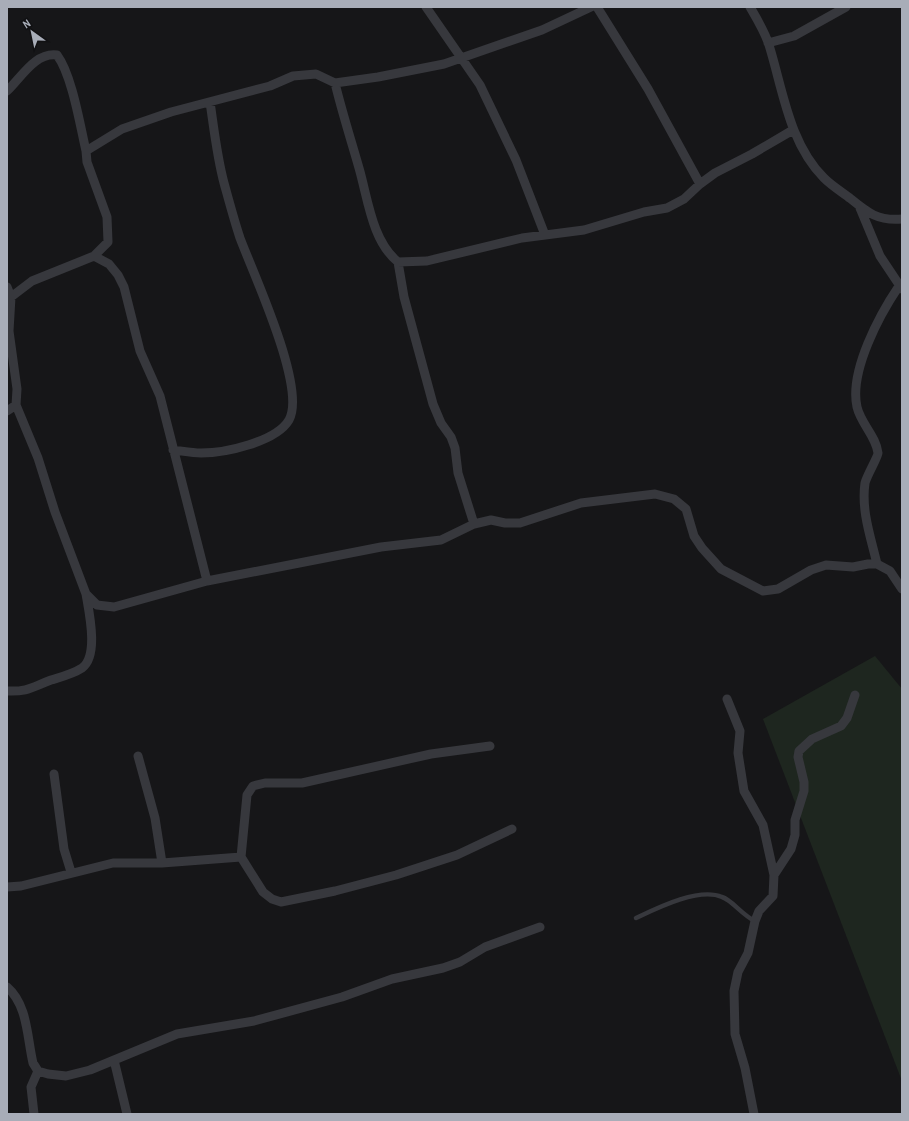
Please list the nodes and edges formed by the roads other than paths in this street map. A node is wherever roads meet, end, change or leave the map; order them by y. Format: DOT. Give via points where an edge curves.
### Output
graph roads {
  1 [pos="426,7"];
  2 [pos="591,7"];
  3 [pos="597,7"];
  4 [pos="750,7"];
  5 [pos="846,7"];
  6 [pos="768,43"];
  7 [pos="460,58"];
  8 [pos="334,83"];
  9 [pos="7,91"];
  10 [pos="210,102"];
  11 [pos="793,130"];
  12 [pos="86,151"];
  13 [pos="700,184"];
  14 [pos="860,208"];
  15 [pos="902,219"];
  16 [pos="545,235"];
  17 [pos="94,256"];
  18 [pos="398,262"];
  19 [pos="7,287"];
  20 [pos="901,287"];
  21 [pos="11,297"];
  22 [pos="16,405"];
  23 [pos="7,411"];
  24 [pos="174,450"];
  25 [pos="474,524"];
  26 [pos="877,564"];
  27 [pos="207,581"];
  28 [pos="902,589"];
  29 [pos="86,594"];
  30 [pos="7,691"];
  31 [pos="855,695"];
  32 [pos="727,699"];
  33 [pos="490,746"];
  34 [pos="138,756"];
  35 [pos="54,774"];
  36 [pos="512,829"];
  37 [pos="241,857"];
  38 [pos="162,863"];
  39 [pos="71,872"];
  40 [pos="774,875"];
  41 [pos="7,887"];
  42 [pos="636,918"];
  43 [pos="755,921"];
  44 [pos="540,927"];
  45 [pos="7,987"];
  46 [pos="114,1060"];
  47 [pos="38,1071"];
  48 [pos="34,1114"];
  49 [pos="127,1114"];
  50 [pos="754,1114"];
  1 -- 7 [label="street"];
  2 -- 7 [label="street" via="542,30"];
  3 -- 13 [label="street" via="648,89"];
  4 -- 6 [label="street"];
  5 -- 6 [label="street" via="794,36"];
  6 -- 11 [label="street"];
  7 -- 8 [label="street" via="444,64 386,76"];
  7 -- 16 [label="street" via="480,86 516,160"];
  8 -- 10 [label="street" via="316,74 303,74"];
  8 -- 18 [label="street" via="374,222 383,245 389,255"];
  9 -- 12 [label="street" via="39,58 50,54 56,55 63,62"];
  10 -- 12 [label="street" via="122,129"];
  10 -- 24 [label="street" via="223,181 240,237 287,364 292,386 292,405 290,419 281,430 263,440 226,450 202,453"];
  11 -- 13 [label="street"];
  11 -- 14 [label="street" via="824,178"];
  12 -- 17 [label="street" via="86,162 107,217 108,242"];
  13 -- 16 [label="street" via="684,199 667,208 644,212 584,230"];
  14 -- 15 [label="street" via="872,216 891,220"];
  14 -- 20 [label="street" via="880,256"];
  16 -- 18 [label="street" via="522,238 427,261"];
  17 -- 21 [label="street" via="32,281"];
  17 -- 24 [label="street" via="109,264 124,287 140,351 160,396"];
  18 -- 25 [label="street" via="404,297 433,404 455,448 458,473"];
  19 -- 21 [label="street"];
  20 -- 26 [label="street" via="889,301 871,336 856,386 857,406 878,453 865,483 864,504"];
  21 -- 22 [label="street" via="9,331 17,381"];
  22 -- 23 [label="street"];
  22 -- 29 [label="street" via="38,458"];
  24 -- 27 [label="street"];
  25 -- 26 [label="street" via="491,520 520,523 581,503 655,494 674,498 686,509 694,536 721,569 763,591 778,589 811,570 826,565 853,567"];
  25 -- 27 [label="street" via="442,540 381,547"];
  26 -- 28 [label="street" via="890,571"];
  27 -- 29 [label="street" via="114,608 97,605"];
  29 -- 30 [label="street" via="91,627 90,658 87,663 72,672 27,690"];
  31 -- 40 [label="street" via="847,718 841,726 812,738 799,751 804,791 794,820 795,835 791,849"];
  32 -- 40 [label="street" via="740,731 738,753 744,791 763,825"];
  33 -- 37 [label="street" via="431,754 302,783 265,783 253,786 247,795"];
  34 -- 38 [label="street" via="155,818"];
  35 -- 39 [label="street" via="64,849"];
  36 -- 37 [label="street" via="457,855 396,875 281,902 263,892"];
  37 -- 38 [label="street"];
  38 -- 39 [label="street" via="113,862"];
  39 -- 41 [label="street" via="21,886"];
  40 -- 43 [label="street" via="773,896"];
  42 -- 43 [label="lane" via="674,901 713,895 723,897 744,916"];
  43 -- 50 [label="street" via="748,953 735,981 734,1008 735,1034"];
  44 -- 46 [label="street" via="485,947 460,962 443,968 392,979 342,997 254,1021 177,1034"];
  45 -- 47 [label="street" via="17,997 23,1010 33,1063"];
  46 -- 47 [label="street" via="66,1076"];
  46 -- 49 [label="street"];
  47 -- 48 [label="street" via="31,1087"];
}
